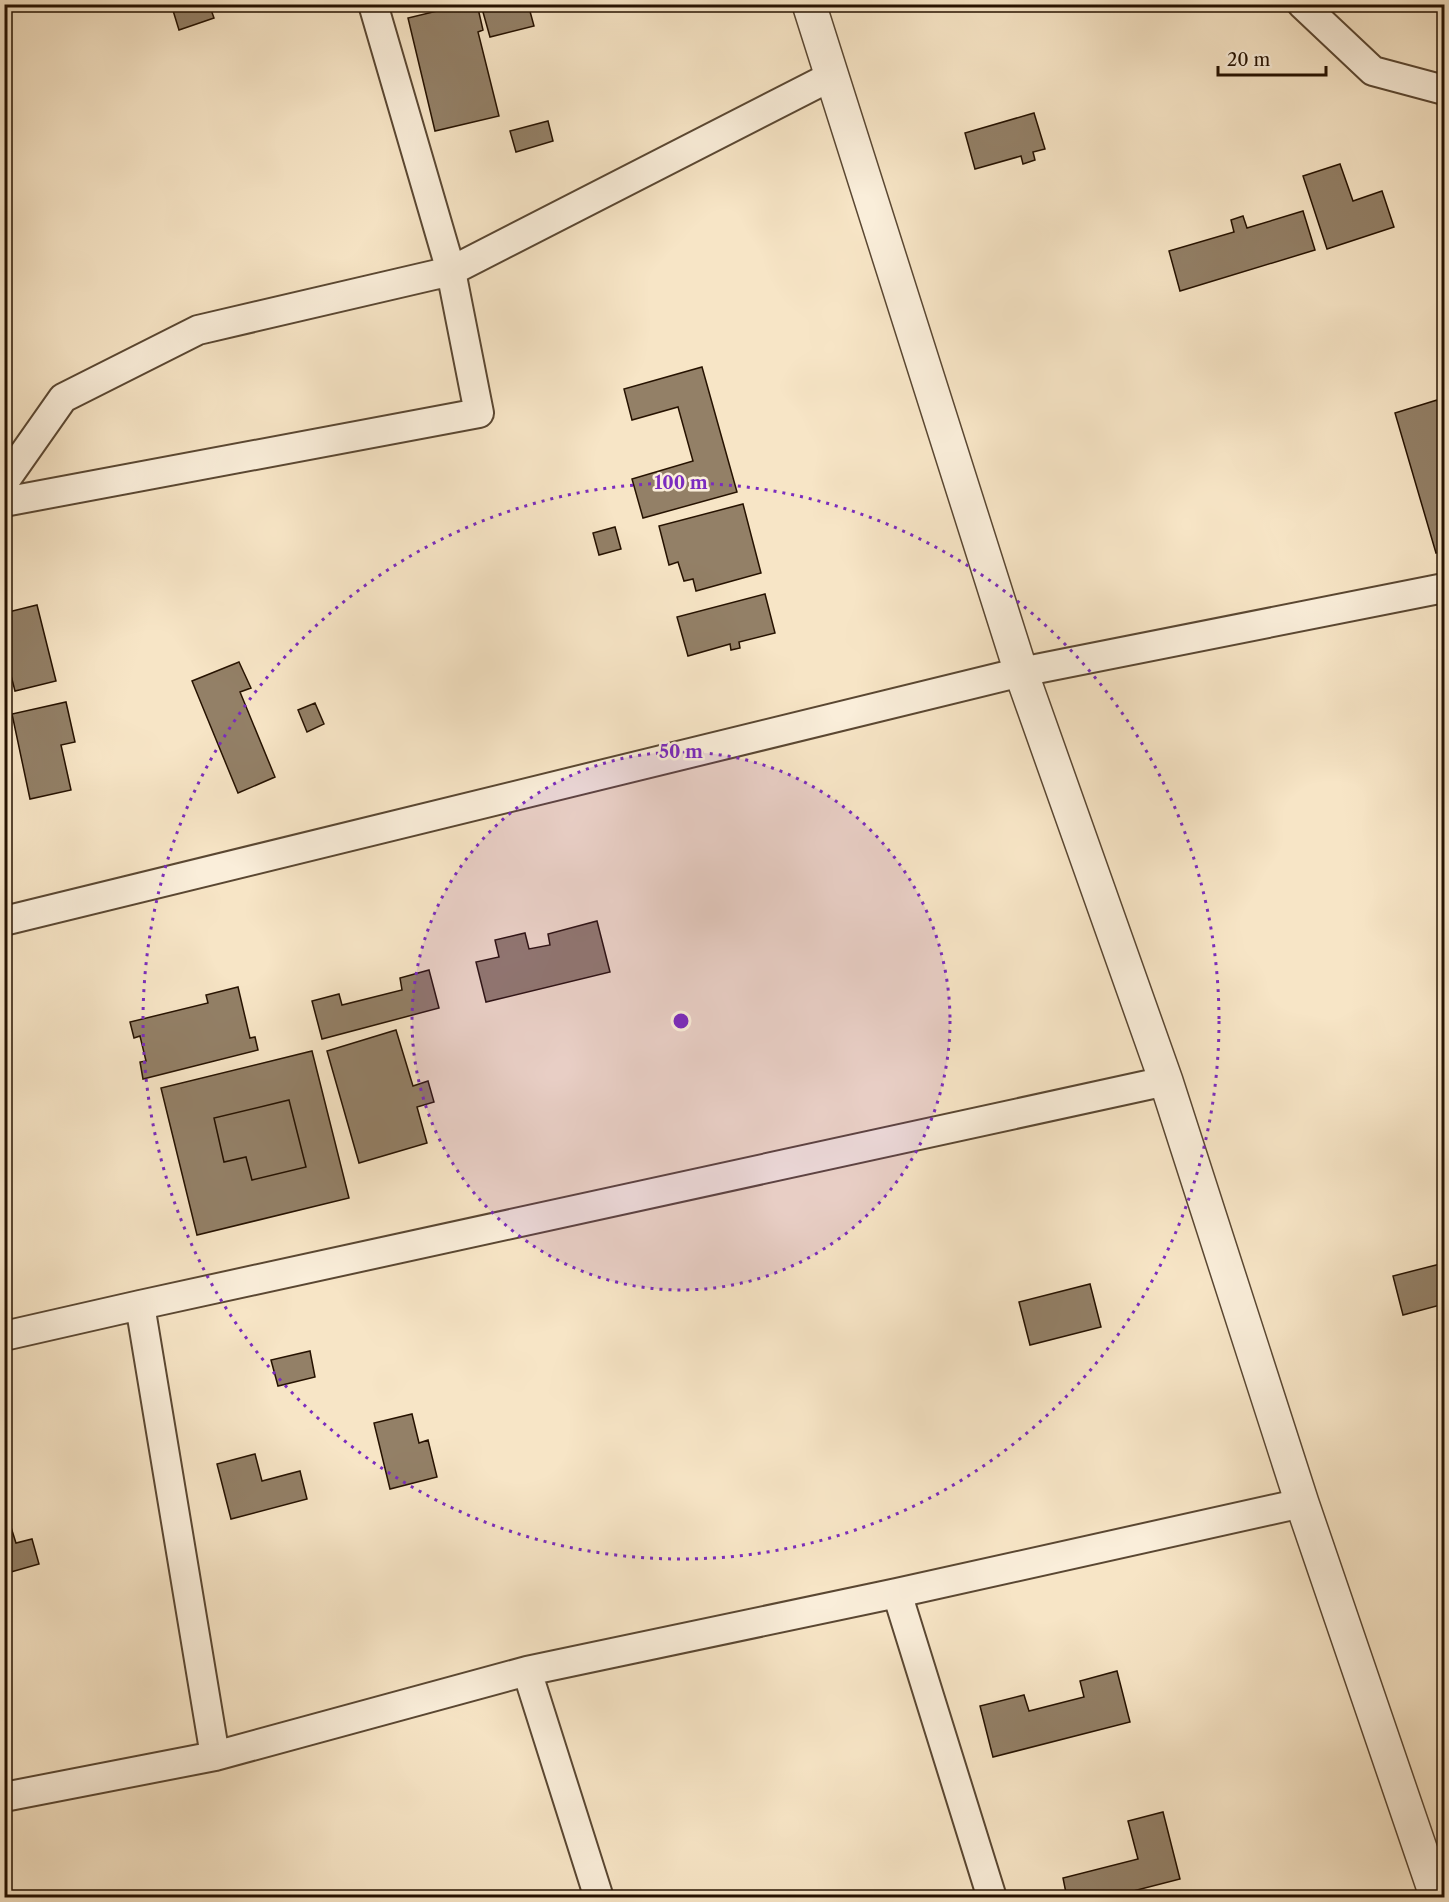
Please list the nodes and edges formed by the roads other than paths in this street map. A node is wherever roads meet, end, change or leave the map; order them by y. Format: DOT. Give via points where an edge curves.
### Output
graph roads {
  1 [pos="373,4"];
  2 [pos="1302,4"];
  3 [pos="814,7"];
  4 [pos="832,76"];
  5 [pos="1444,90"];
  6 [pos="451,271"];
  7 [pos="4,482"];
  8 [pos="4,502"];
  9 [pos="1444,588"];
  10 [pos="1021,672"];
  11 [pos="4,921"];
  12 [pos="1166,1081"];
  13 [pos="140,1305"];
  14 [pos="4,1336"];
  15 [pos="1302,1503"];
  16 [pos="897,1593"];
  17 [pos="526,1671"];
  18 [pos="215,1756"];
  19 [pos="4,1797"];
  20 [pos="599,1898"];
  21 [pos="992,1898"];
  22 [pos="1437,1898"];
  1 -- 6 [label="street"];
  2 -- 5 [label="street" via="1373,72"];
  3 -- 4 [label="street"];
  4 -- 6 [label="street"];
  4 -- 10 [label="street"];
  6 -- 7 [label="street" via="198,330 63,398"];
  6 -- 8 [label="street" via="479,413"];
  9 -- 10 [label="street"];
  10 -- 11 [label="street"];
  10 -- 12 [label="street"];
  12 -- 13 [label="street"];
  12 -- 15 [label="street"];
  13 -- 14 [label="street"];
  13 -- 18 [label="street"];
  15 -- 16 [label="street"];
  15 -- 22 [label="street"];
  16 -- 17 [label="street"];
  16 -- 21 [label="street"];
  17 -- 18 [label="street"];
  17 -- 20 [label="street"];
  18 -- 19 [label="street"];
}
